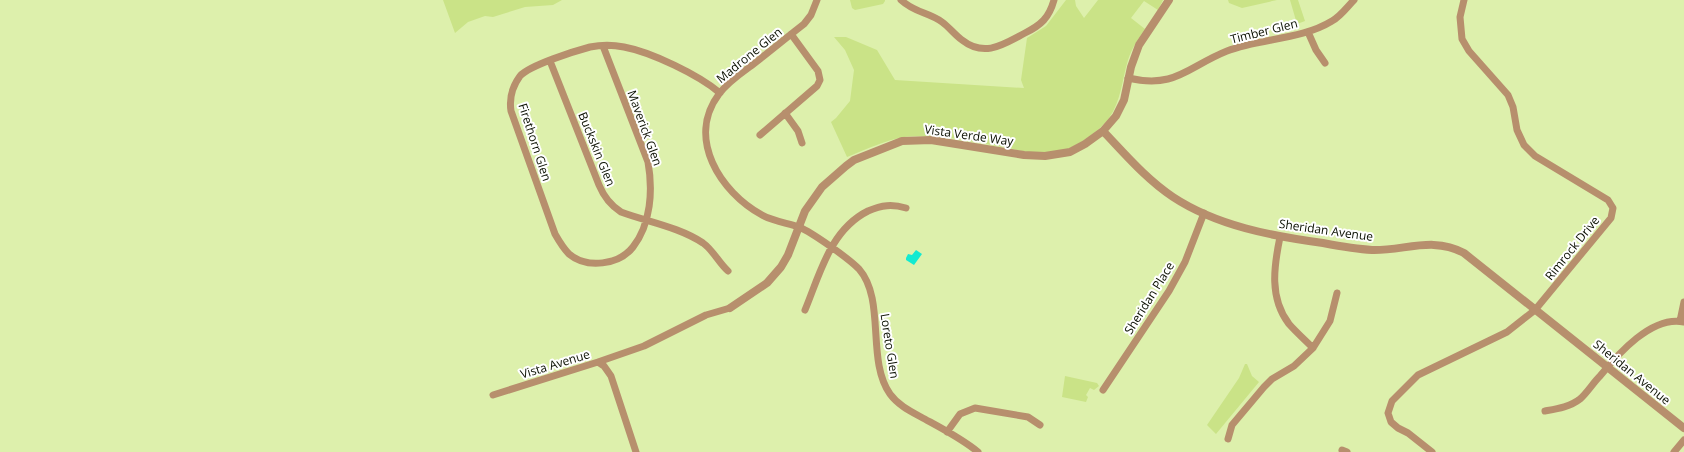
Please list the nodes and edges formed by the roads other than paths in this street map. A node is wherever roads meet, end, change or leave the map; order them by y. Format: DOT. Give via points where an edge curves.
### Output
graph roads {
  1 [pos="817,0"];
  2 [pos="901,0"];
  3 [pos="1054,0"];
  4 [pos="1169,0"];
  5 [pos="1354,0"];
  6 [pos="1464,0"];
  7 [pos="1308,32"];
  8 [pos="791,34"];
  9 [pos="603,46"];
  10 [pos="550,61"];
  11 [pos="1325,63"];
  12 [pos="1128,78"];
  13 [pos="720,93"];
  14 [pos="784,113"];
  15 [pos="1103,131"];
  16 [pos="760,135"];
  17 [pos="802,143"];
  18 [pos="906,208"];
  19 [pos="1204,213"];
  20 [pos="646,220"];
  21 [pos="800,227"];
  22 [pos="1280,237"];
  23 [pos="832,247"];
  24 [pos="728,271"];
  25 [pos="1338,293"];
  26 [pos="1684,302"];
  27 [pos="730,308"];
  28 [pos="805,310"];
  29 [pos="1535,310"];
  30 [pos="1682,322"];
  31 [pos="1313,348"];
  32 [pos="598,362"];
  33 [pos="1607,367"];
  34 [pos="1103,390"];
  35 [pos="493,395"];
  36 [pos="1545,411"];
  37 [pos="1040,425"];
  38 [pos="1684,428"];
  39 [pos="947,432"];
  40 [pos="1228,439"];
  41 [pos="1684,440"];
  42 [pos="636,452"];
  43 [pos="978,452"];
  44 [pos="1432,452"];
  45 [pos="1674,452"];
  1 -- 8 [label="street, Madrone Glen" via="811,15"];
  2 -- 3 [label="street" via="910,8 941,21 969,44 986,49 997,48 1039,26 1051,11"];
  4 -- 12 [label="street, Vista Verde Way" via="1140,45"];
  5 -- 7 [label="street, Timber Glen" via="1332,21"];
  6 -- 29 [label="street, Rimrock Drive" via="1460,17 1462,39 1469,51 1508,95 1517,130 1524,145 1535,156 1608,200 1613,208 1611,218"];
  7 -- 11 [label="street"];
  7 -- 12 [label="street, Timber Glen" via="1227,51 1169,80 1144,81"];
  8 -- 13 [label="street, Madrone Glen"];
  8 -- 14 [label="street" via="818,71 820,80 817,86"];
  9 -- 10 [label="street, Firethorn Glen" via="592,47"];
  9 -- 13 [label="street, Firethorn Glen" via="622,46 640,50 699,78"];
  9 -- 20 [label="street, Maverick Glen" via="648,162 651,180"];
  10 -- 20 [label="street, Buckskin Glen" via="603,195 614,208"];
  10 -- 20 [label="street, Firethorn Glen" via="527,70 520,77 512,90 510,103 559,242 570,254 588,263 606,263 621,258 632,248"];
  12 -- 15 [label="street, Vista Verde Way" via="1124,100 1116,116"];
  13 -- 21 [label="street, Madrone Glen" via="707,120 707,144 716,172 731,192 750,208 763,216"];
  14 -- 16 [label="street"];
  14 -- 17 [label="street" via="798,131"];
  15 -- 19 [label="street, Sheridan Avenue" via="1158,186 1188,206"];
  15 -- 21 [label="street, Vista Verde Way" via="1070,152 1045,156 931,140 902,141 854,160 846,166 822,187 805,211"];
  18 -- 23 [label="street" via="893,204 862,215 850,222"];
  19 -- 22 [label="street, Sheridan Avenue"];
  19 -- 34 [label="street, Sheridan Place" via="1185,262 1170,291"];
  20 -- 24 [label="street, Buckskin Glen" via="690,235 705,244"];
  21 -- 23 [label="street, Loreto Glen"];
  21 -- 27 [label="street, Vista Verde Way" via="781,267 767,283"];
  22 -- 29 [label="street, Sheridan Avenue" via="1370,250 1429,244 1452,248 1464,253"];
  22 -- 31 [label="street" via="1275,264 1276,294 1289,324"];
  23 -- 28 [label="street"];
  23 -- 39 [label="street, Loreto Glen" via="859,270 869,288 881,376 888,391 899,404"];
  25 -- 31 [label="street" via="1330,321"];
  26 -- 30 [label="street"];
  27 -- 32 [label="street" via="706,315 644,346"];
  29 -- 33 [label="street, Sheridan Avenue"];
  29 -- 44 [label="street, Rimrock Drive" via="1507,332 1418,375 1392,401 1388,413 1391,422"];
  30 -- 33 [label="street" via="1653,326"];
  31 -- 40 [label="street" via="1294,366 1264,386 1232,425"];
  32 -- 35 [label="street, Vista Avenue"];
  32 -- 42 [label="street, Vista Avenue" via="611,376"];
  33 -- 36 [label="street" via="1579,400 1565,407"];
  33 -- 38 [label="street, Sheridan Avenue"];
  37 -- 39 [label="street" via="1028,417 975,408 960,414"];
  39 -- 43 [label="street, Loreto Glen"];
  41 -- 45 [label="street"];
}
